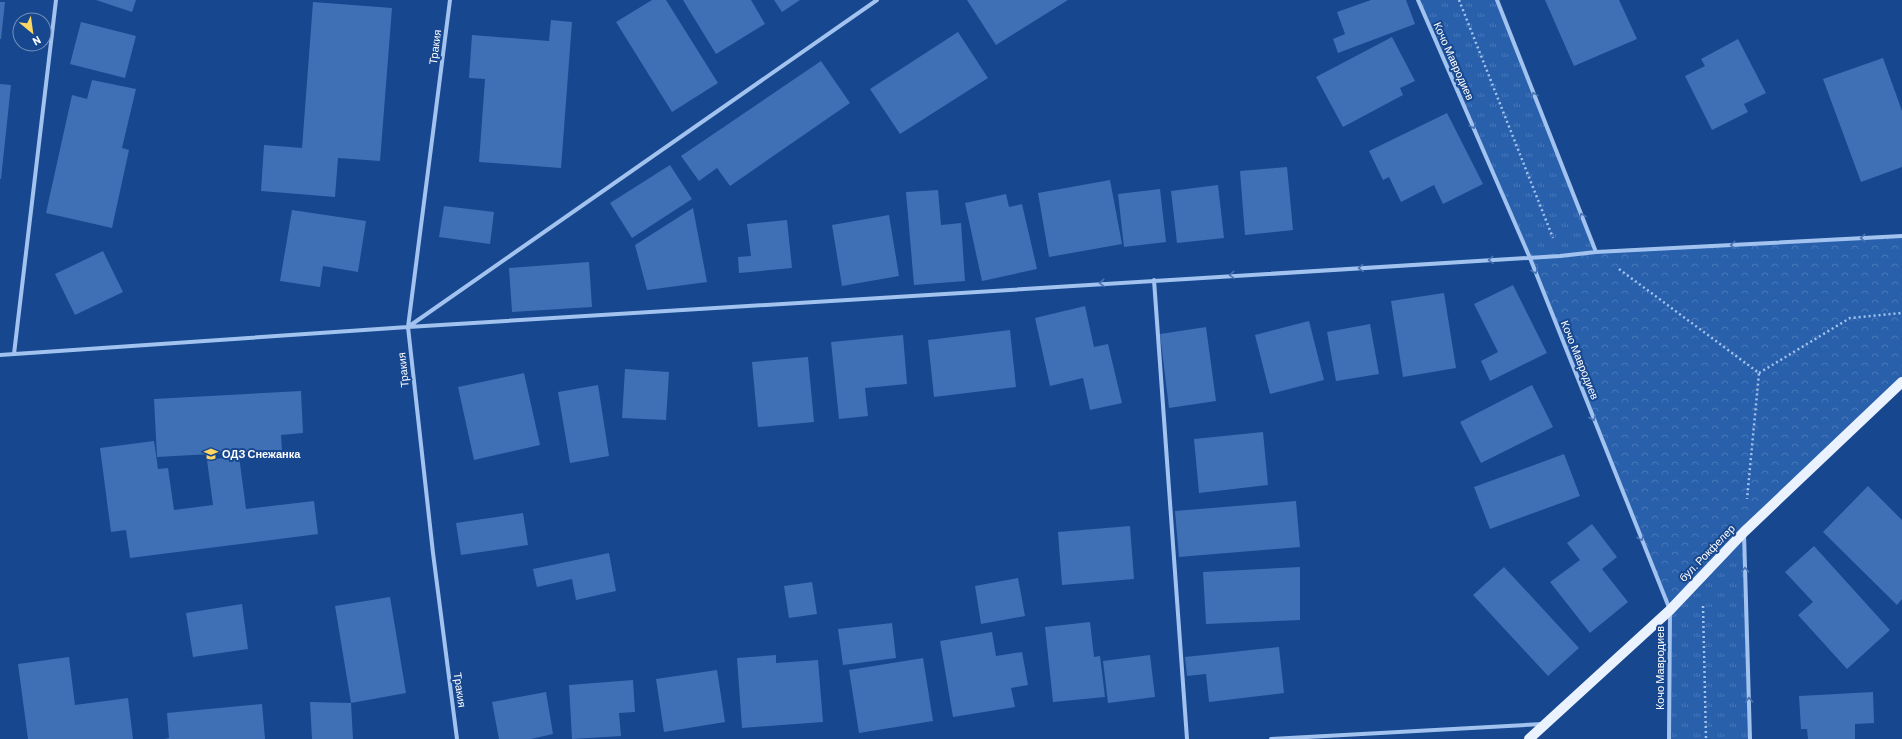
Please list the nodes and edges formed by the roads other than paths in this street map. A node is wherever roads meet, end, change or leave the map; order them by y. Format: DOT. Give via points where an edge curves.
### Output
graph roads {
  1 [pos="56,0"];
  2 [pos="450,0"];
  3 [pos="877,0"];
  4 [pos="1418,0"];
  5 [pos="1497,0"];
  6 [pos="1902,236"];
  7 [pos="1596,252"];
  8 [pos="1530,258"];
  9 [pos="1154,280"];
  10 [pos="408,327"];
  11 [pos="14,354"];
  12 [pos="0,355"];
  13 [pos="1902,382"];
  14 [pos="1744,532"];
  15 [pos="1670,610"];
  16 [pos="1545,723"];
  17 [pos="457,739"];
  18 [pos="1187,739"];
  19 [pos="1271,739"];
  20 [pos="1529,739"];
  21 [pos="1669,739"];
  22 [pos="1750,739"];
  1 -- 11 [label="street"];
  2 -- 10 [label="street, Тракия"];
  3 -- 10 [label="street"];
  4 -- 8 [label="street, Кочо Мавродиев, one-way"];
  7 -- 5 [label="street, one-way"];
  6 -- 7 [label="street, one-way"];
  7 -- 8 [label="street"];
  8 -- 9 [label="street, one-way"];
  8 -- 15 [label="street, Кочо Мавродиев, one-way"];
  9 -- 10 [label="street, one-way"];
  9 -- 18 [label="street"];
  10 -- 11 [label="street"];
  10 -- 17 [label="street, Тракия"];
  11 -- 12 [label="street"];
  13 -- 14 [label="main road, бул. Рокфелер"];
  14 -- 15 [label="main road, бул. Рокфелер"];
  22 -- 14 [label="street, one-way"];
  15 -- 16 [label="main road, бул. Рокфелер"];
  15 -- 21 [label="street, Кочо Мавродиев"];
  16 -- 19 [label="street"];
  16 -- 20 [label="main road, бул. Рокфелер"];
}
